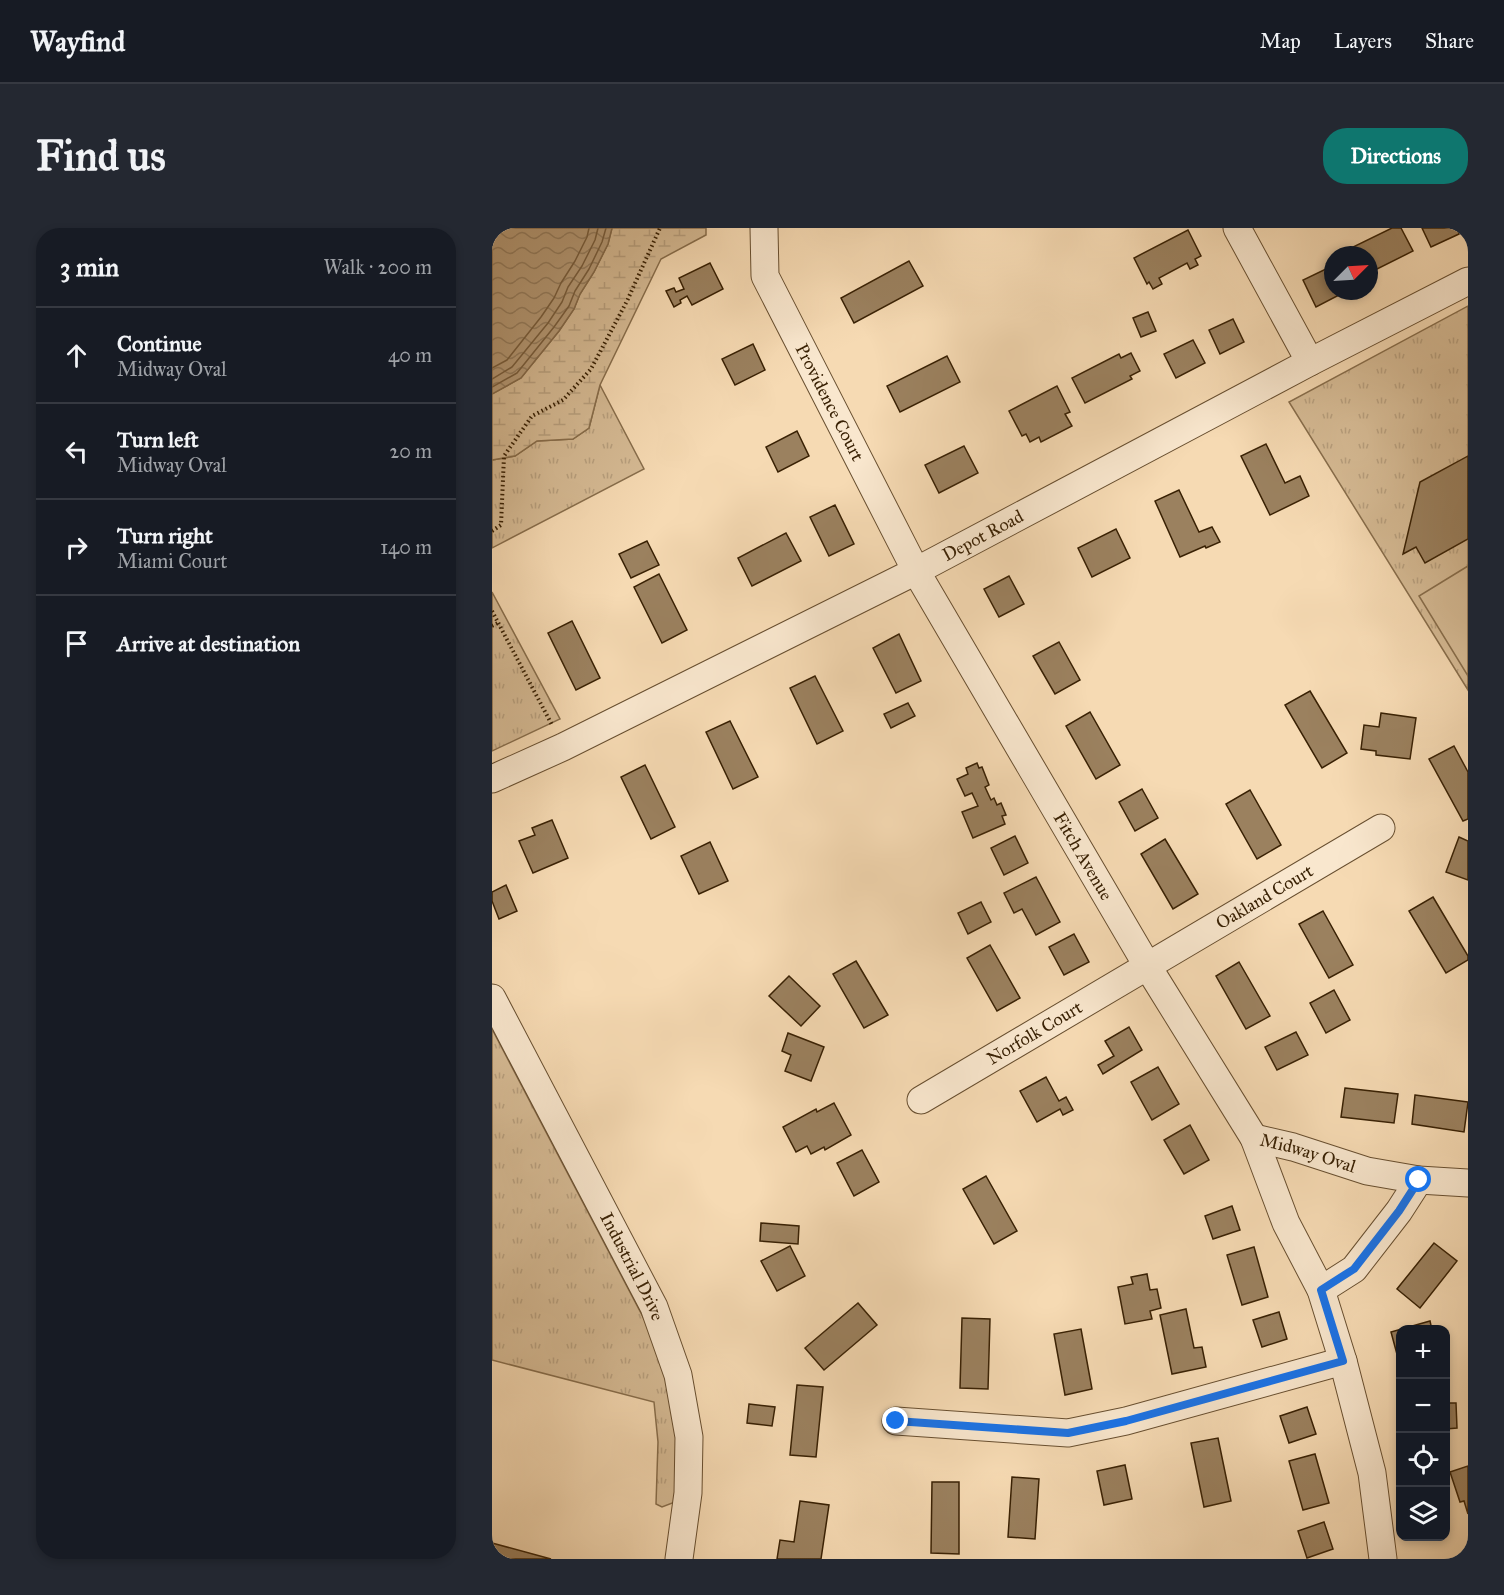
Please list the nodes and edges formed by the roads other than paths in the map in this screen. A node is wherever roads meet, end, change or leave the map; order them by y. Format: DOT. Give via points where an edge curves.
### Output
graph roads {
  1 [pos="764,228"];
  2 [pos="1237,228"];
  3 [pos="1468,281"];
  4 [pos="1310,362"];
  5 [pos="916,571"];
  6 [pos="492,779"];
  7 [pos="1381,828"];
  8 [pos="1148,967"];
  9 [pos="492,998"];
  10 [pos="921,1100"];
  11 [pos="1254,1138"];
  12 [pos="1419,1180"];
  13 [pos="1468,1183"];
  14 [pos="1321,1290"];
  15 [pos="1343,1361"];
  16 [pos="896,1421"];
  17 [pos="679,1559"];
  18 [pos="1383,1559"];
  1 -- 5 [label="street, Providence Court" via="765,276"];
  2 -- 4 [label="street"];
  3 -- 4 [label="street, Depot Road"];
  4 -- 5 [label="street, Depot Road"];
  5 -- 6 [label="street, Depot Road"];
  5 -- 8 [label="street, Fitch Avenue"];
  7 -- 8 [label="street, Oakland Court"];
  8 -- 10 [label="street, Norfolk Court"];
  8 -- 11 [label="street, Fitch Avenue"];
  9 -- 17 [label="street, Industrial Drive" via="654,1306 678,1375 689,1437 688,1493"];
  11 -- 12 [label="street, Midway Oval" via="1367,1171"];
  11 -- 14 [label="street, Midway Oval" via="1286,1223"];
  12 -- 13 [label="street, Midway Oval"];
  12 -- 14 [label="street" via="1354,1269"];
  14 -- 15 [label="street, Midway Oval"];
  15 -- 16 [label="street" via="1126,1421 1068,1433"];
  15 -- 18 [label="street, Midway Oval" via="1372,1473"];
}
